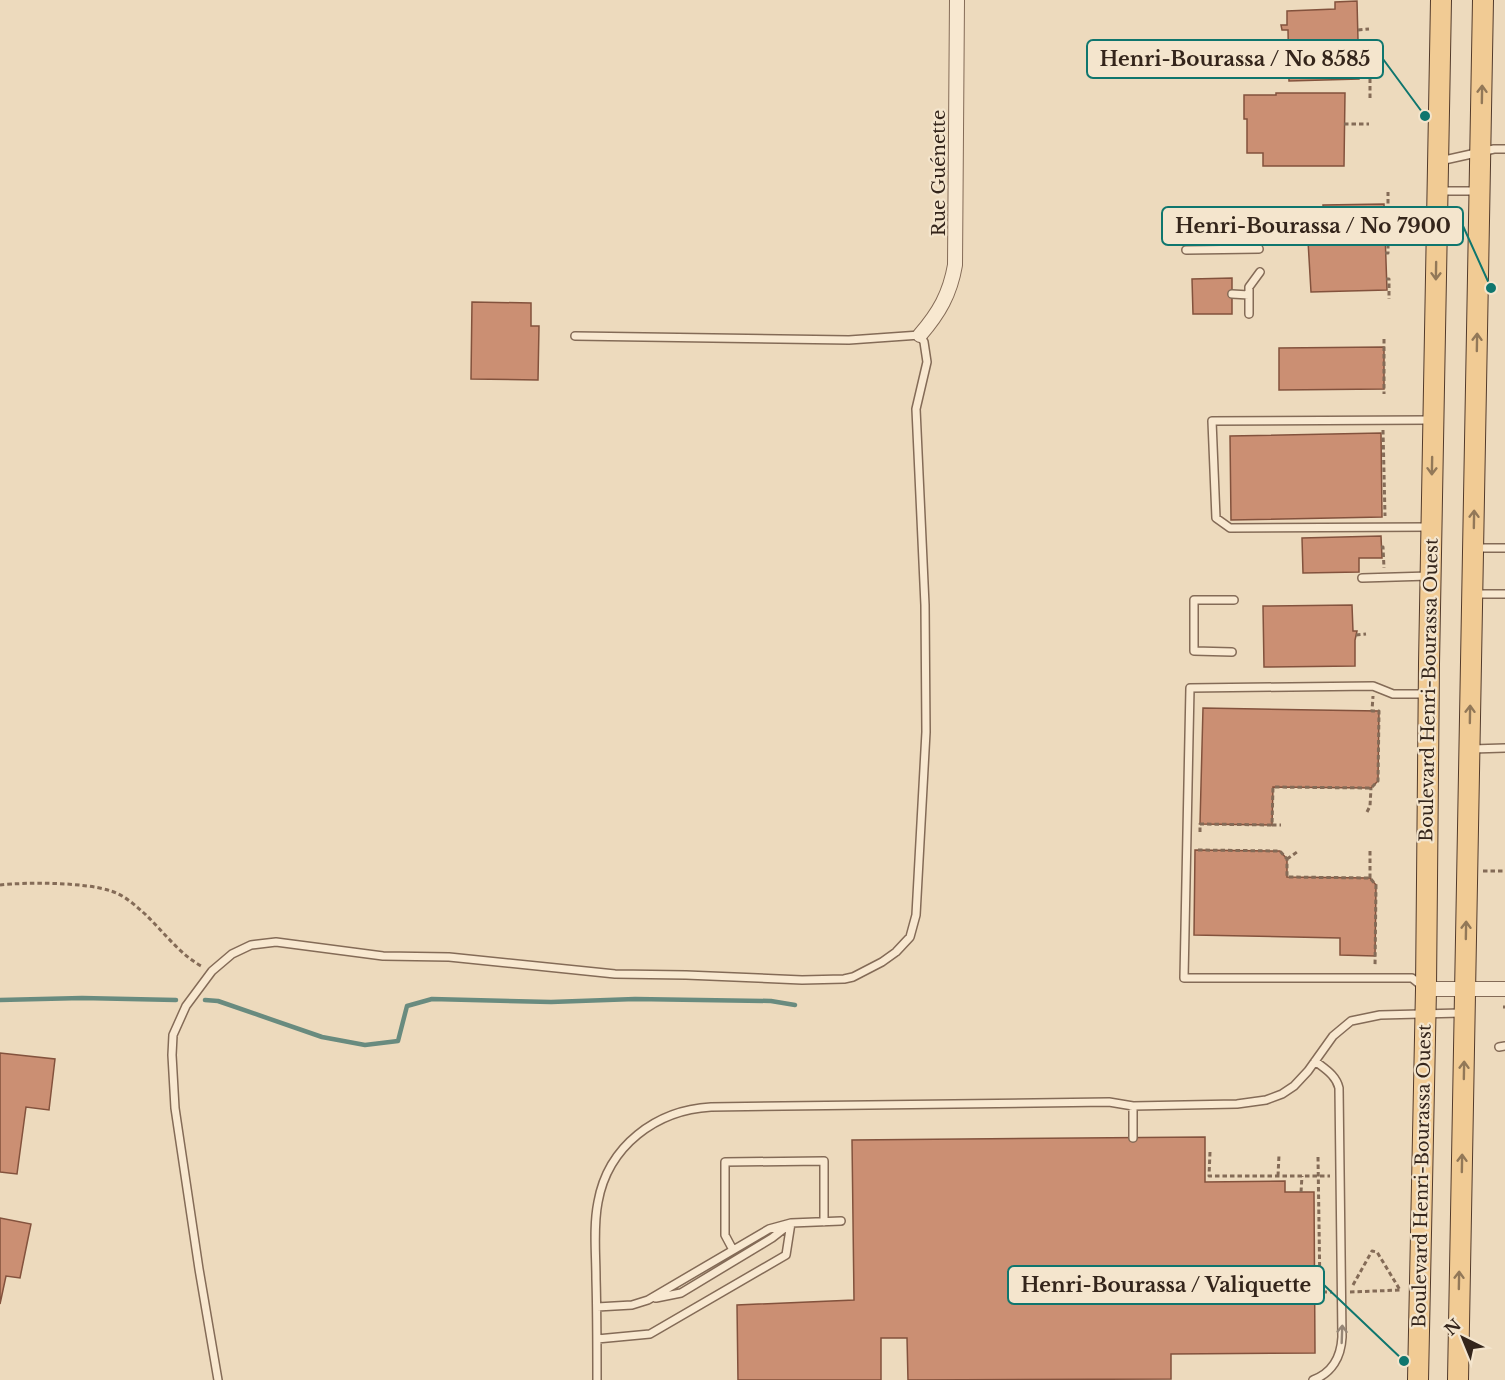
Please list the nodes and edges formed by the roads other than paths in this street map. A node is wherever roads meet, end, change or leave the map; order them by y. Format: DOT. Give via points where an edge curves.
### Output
graph roads {
  1 [pos="957,0"];
  2 [pos="1441,0"];
  3 [pos="1483,0"];
  4 [pos="1505,149"];
  5 [pos="1480,153"];
  6 [pos="1438,162"];
  7 [pos="1437,191"];
  8 [pos="1480,191"];
  9 [pos="1259,249"];
  10 [pos="1186,250"];
  11 [pos="1260,272"];
  12 [pos="1232,294"];
  13 [pos="1249,295"];
  14 [pos="1249,314"];
  15 [pos="920,335"];
  16 [pos="575,336"];
  17 [pos="1433,420"];
  18 [pos="1431,527"];
  19 [pos="1474,548"];
  20 [pos="1505,548"];
  21 [pos="1430,576"];
  22 [pos="1362,578"];
  23 [pos="1473,594"];
  24 [pos="1505,594"];
  25 [pos="1234,600"];
  26 [pos="1232,652"];
  27 [pos="1429,694"];
  28 [pos="1505,748"];
  29 [pos="1470,749"];
  30 [pos="1426,989"];
  31 [pos="1464,989"];
  32 [pos="1505,989"];
  33 [pos="1464,1013"];
  34 [pos="1425,1014"];
  35 [pos="1315,1061"];
  36 [pos="1133,1106"];
  37 [pos="1132,1138"];
  38 [pos="842,1221"];
  39 [pos="824,1222"];
  40 [pos="791,1223"];
  41 [pos="733,1250"];
  42 [pos="648,1300"];
  43 [pos="597,1307"];
  44 [pos="597,1339"];
  45 [pos="218,1380"];
  46 [pos="597,1380"];
  47 [pos="1312,1380"];
  48 [pos="1418,1380"];
  49 [pos="1458,1380"];
  1 -- 15 [label="street, Rue Guénette" via="956,265 945,301"];
  2 -- 6 [label="main road, Boulevard Henri-Bourassa Ouest"];
  5 -- 3 [label="main road, one-way"];
  4 -- 5 [label="lane"];
  5 -- 6 [label="lane"];
  5 -- 8 [label="main road"];
  6 -- 7 [label="main road, Boulevard Henri-Bourassa Ouest"];
  7 -- 8 [label="lane"];
  7 -- 17 [label="main road, Boulevard Henri-Bourassa Ouest, one-way"];
  19 -- 8 [label="main road, one-way"];
  9 -- 10 [label="lane"];
  11 -- 13 [label="lane" via="1249,287"];
  12 -- 13 [label="lane"];
  13 -- 14 [label="lane"];
  15 -- 16 [label="lane" via="849,340"];
  15 -- 45 [label="lane" via="927,362 916,409 926,732 916,915 910,937 882,962 844,980 615,974 449,957 383,956 276,942 251,945 232,954 212,971 186,1006 173,1035 172,1055 177,1119"];
  17 -- 18 [label="main road, Boulevard Henri-Bourassa Ouest, one-way"];
  17 -- 18 [label="lane" via="1212,421 1216,518 1230,528"];
  18 -- 21 [label="main road, Boulevard Henri-Bourassa Ouest"];
  19 -- 20 [label="lane"];
  19 -- 23 [label="main road"];
  21 -- 22 [label="lane"];
  21 -- 27 [label="main road, Boulevard Henri-Bourassa Ouest"];
  23 -- 24 [label="lane"];
  29 -- 23 [label="main road, one-way"];
  25 -- 26 [label="lane" via="1194,600 1194,651"];
  27 -- 30 [label="main road, Boulevard Henri-Bourassa Ouest"];
  27 -- 30 [label="lane" via="1393,694 1373,686 1190,688 1184,978 1412,978"];
  28 -- 29 [label="lane"];
  31 -- 29 [label="main road, one-way"];
  30 -- 31 [label="street"];
  30 -- 34 [label="main road, Boulevard Henri-Bourassa Ouest"];
  31 -- 32 [label="street"];
  31 -- 33 [label="main road"];
  33 -- 34 [label="lane"];
  49 -- 33 [label="main road, one-way"];
  34 -- 35 [label="lane" via="1380,1015 1351,1021"];
  34 -- 48 [label="main road, Boulevard Henri-Bourassa Ouest"];
  35 -- 36 [label="lane" via="1294,1086 1266,1100"];
  47 -- 35 [label="lane, one-way" via="1332,1367 1342,1344 1338,1082"];
  36 -- 37 [label="lane"];
  36 -- 43 [label="lane" via="1109,1102 711,1107 671,1114 629,1142 602,1185 596,1215"];
  38 -- 39 [label="lane"];
  39 -- 40 [label="lane"];
  39 -- 41 [label="lane" via="824,1161 725,1162 725,1235"];
  40 -- 41 [label="lane" via="769,1229"];
  40 -- 42 [label="lane" via="681,1293"];
  40 -- 44 [label="lane" via="786,1255 650,1334"];
  41 -- 42 [label="lane"];
  42 -- 43 [label="lane"];
  43 -- 44 [label="lane"];
  44 -- 46 [label="lane"];
}
